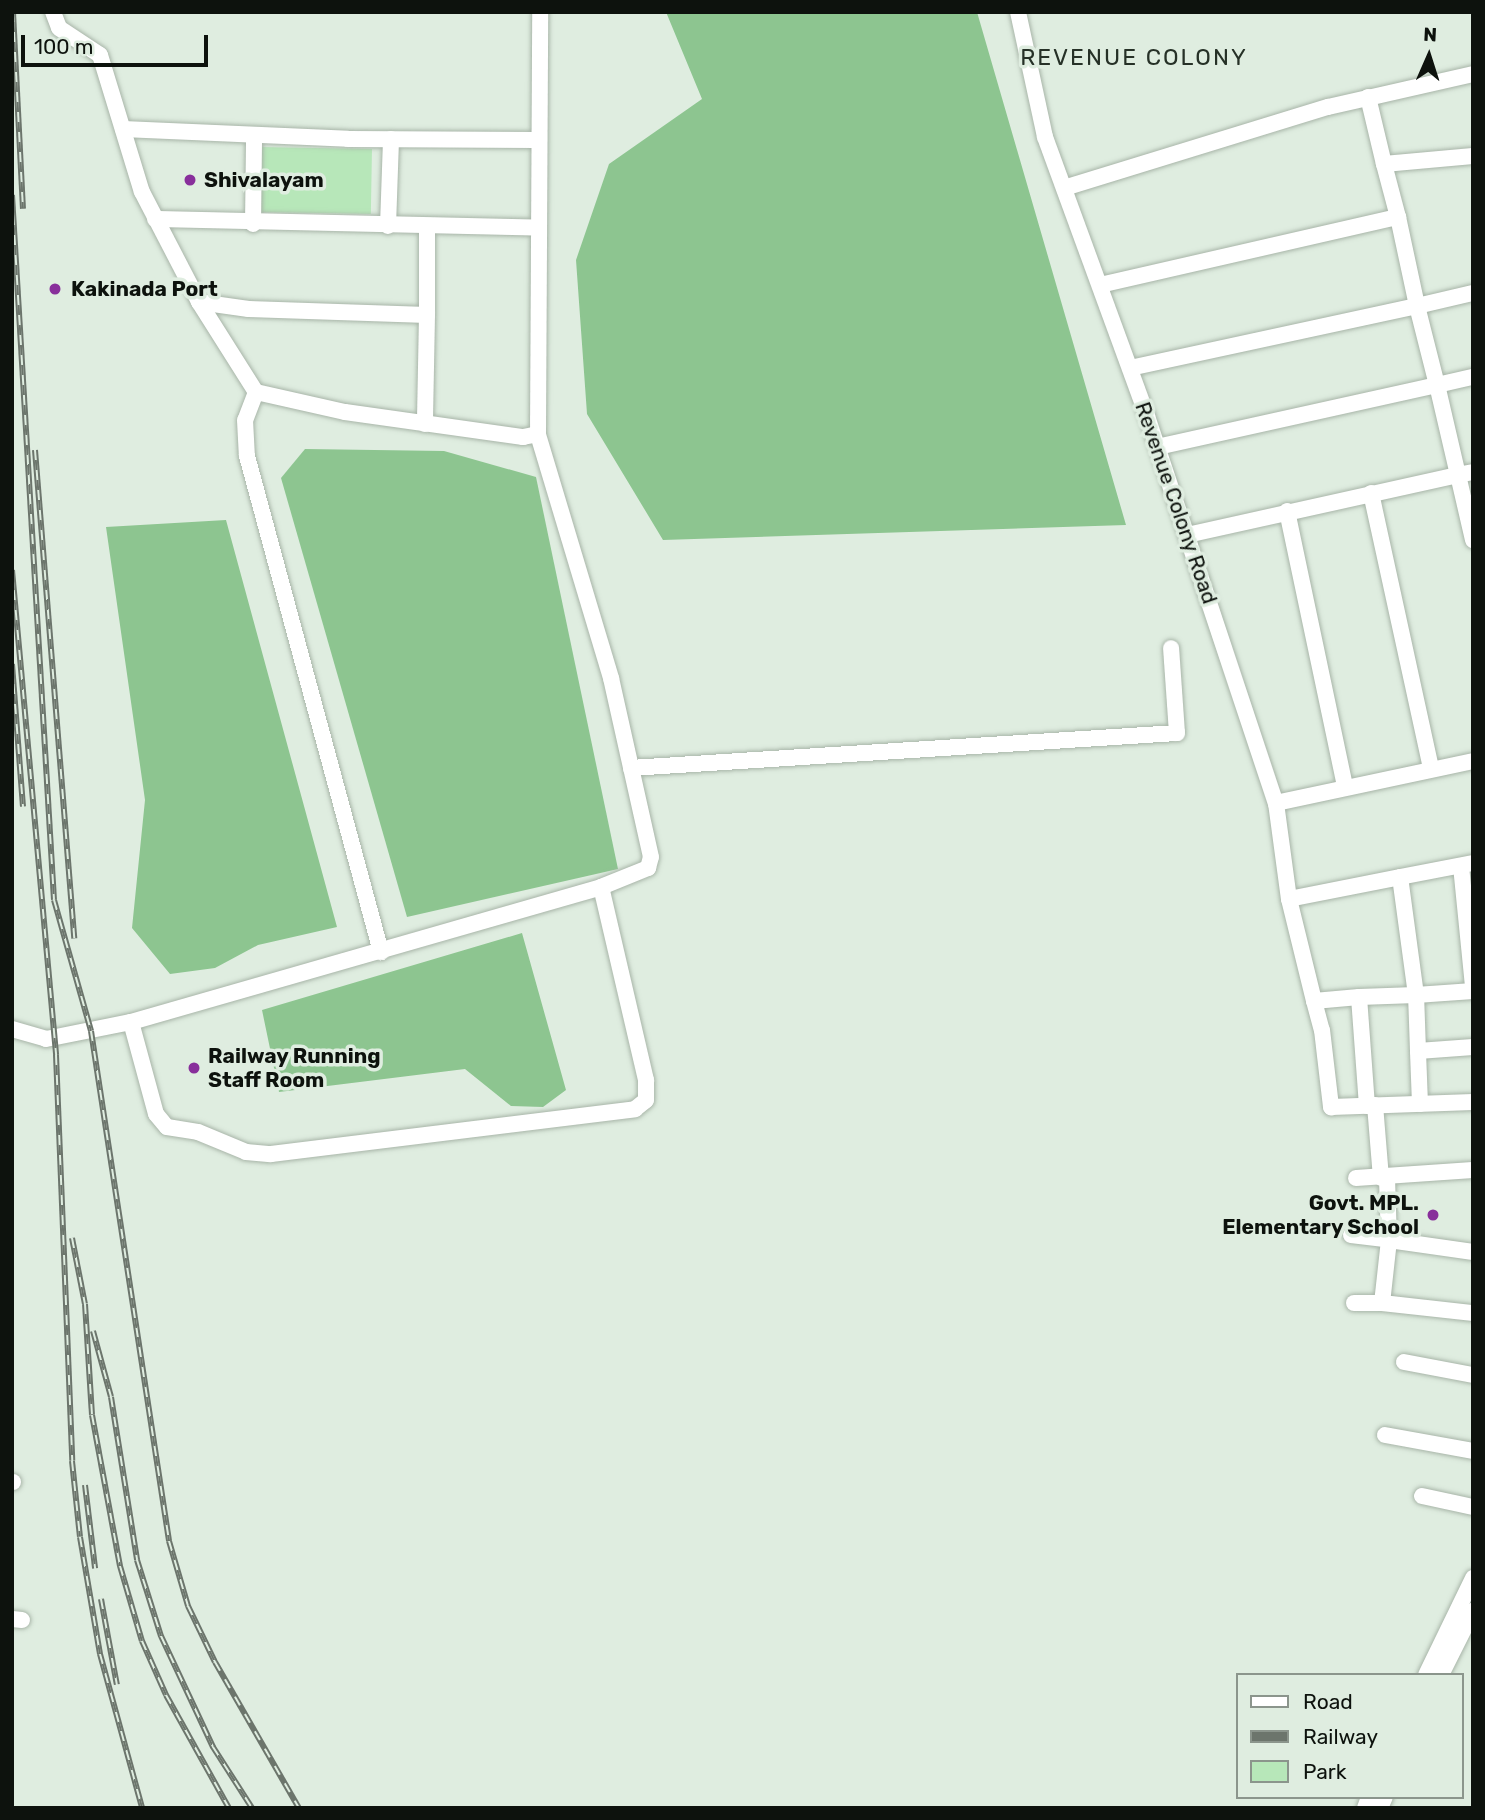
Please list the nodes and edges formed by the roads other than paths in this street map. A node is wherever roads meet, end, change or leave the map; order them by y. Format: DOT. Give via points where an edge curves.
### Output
graph roads {
  1 [pos="53,12"];
  2 [pos="540,12"];
  3 [pos="1018,12"];
  4 [pos="1473,74"];
  5 [pos="1368,97"];
  6 [pos="123,129"];
  7 [pos="254,136"];
  8 [pos="391,139"];
  9 [pos="536,140"];
  10 [pos="1473,156"];
  11 [pos="1384,164"];
  12 [pos="1064,188"];
  13 [pos="1398,217"];
  14 [pos="155,219"];
  15 [pos="253,224"];
  16 [pos="388,226"];
  17 [pos="427,227"];
  18 [pos="537,228"];
  19 [pos="1100,285"];
  20 [pos="1473,293"];
  21 [pos="199,302"];
  22 [pos="1417,306"];
  23 [pos="427,314"];
  24 [pos="1130,368"];
  25 [pos="1473,377"];
  26 [pos="1437,385"];
  27 [pos="256,392"];
  28 [pos="425,424"];
  29 [pos="538,434"];
  30 [pos="1158,447"];
  31 [pos="1466,473"];
  32 [pos="1371,493"];
  33 [pos="1287,511"];
  34 [pos="1187,535"];
  35 [pos="1473,540"];
  36 [pos="1171,649"];
  37 [pos="1472,766"];
  38 [pos="631,768"];
  39 [pos="1431,769"];
  40 [pos="1346,787"];
  41 [pos="1276,803"];
  42 [pos="1467,865"];
  43 [pos="1400,877"];
  44 [pos="601,887"];
  45 [pos="1289,899"];
  46 [pos="1470,931"];
  47 [pos="381,952"];
  48 [pos="1473,988"];
  49 [pos="1416,995"];
  50 [pos="1359,997"];
  51 [pos="1314,1001"];
  52 [pos="131,1022"];
  53 [pos="12,1029"];
  54 [pos="1473,1047"];
  55 [pos="1418,1051"];
  56 [pos="1473,1101"];
  57 [pos="1420,1104"];
  58 [pos="1371,1106"];
  59 [pos="1473,1170"];
  60 [pos="1356,1178"];
  61 [pos="1384,1178"];
  62 [pos="1352,1235"];
  63 [pos="1389,1240"];
  64 [pos="1473,1252"];
  65 [pos="1354,1303"];
  66 [pos="1382,1303"];
  67 [pos="1473,1314"];
  68 [pos="1404,1362"];
  69 [pos="1473,1374"];
  70 [pos="1385,1435"];
  71 [pos="1473,1451"];
  72 [pos="1422,1496"];
  73 [pos="1473,1507"];
  74 [pos="1473,1578"];
  75 [pos="1473,1611"];
  76 [pos="1427,1673"];
  77 [pos="1442,1673"];
  1 -- 6 [label="street" via="59,28 100,55"];
  2 -- 9 [label="street"];
  3 -- 12 [label="street, Revenue Colony Road" via="1045,137"];
  4 -- 5 [label="street"];
  5 -- 11 [label="street"];
  5 -- 12 [label="street"];
  6 -- 7 [label="street"];
  6 -- 14 [label="street"];
  7 -- 8 [label="street"];
  7 -- 15 [label="street"];
  8 -- 9 [label="street"];
  8 -- 16 [label="street"];
  9 -- 18 [label="street"];
  10 -- 11 [label="street"];
  11 -- 13 [label="street"];
  12 -- 19 [label="street, Revenue Colony Road"];
  13 -- 19 [label="street"];
  13 -- 22 [label="street"];
  14 -- 15 [label="street"];
  14 -- 21 [label="street"];
  15 -- 16 [label="street"];
  16 -- 17 [label="street"];
  17 -- 18 [label="street"];
  17 -- 23 [label="street"];
  18 -- 29 [label="street"];
  19 -- 24 [label="street, Revenue Colony Road"];
  20 -- 22 [label="street"];
  21 -- 23 [label="street" via="249,309"];
  21 -- 27 [label="street"];
  22 -- 24 [label="street"];
  22 -- 26 [label="street"];
  23 -- 28 [label="street"];
  24 -- 30 [label="street, Revenue Colony Road"];
  25 -- 26 [label="street"];
  26 -- 30 [label="street"];
  26 -- 31 [label="street"];
  27 -- 28 [label="street"];
  27 -- 47 [label="street" via="245,419 247,456"];
  28 -- 29 [label="street" via="523,437"];
  29 -- 38 [label="street" via="611,678"];
  30 -- 34 [label="street, Revenue Colony Road"];
  31 -- 32 [label="street"];
  31 -- 35 [label="street"];
  32 -- 33 [label="street"];
  32 -- 39 [label="street"];
  33 -- 34 [label="street"];
  33 -- 40 [label="street"];
  34 -- 41 [label="street, Revenue Colony Road"];
  36 -- 38 [label="street" via="1177,733"];
  37 -- 39 [label="street"];
  38 -- 44 [label="street" via="651,857 648,868"];
  39 -- 40 [label="street"];
  40 -- 41 [label="street"];
  41 -- 45 [label="street, Revenue Colony Road"];
  42 -- 43 [label="street"];
  42 -- 46 [label="street"];
  43 -- 45 [label="street"];
  43 -- 49 [label="street"];
  44 -- 47 [label="street"];
  44 -- 52 [label="street" via="646,1080 646,1100 635,1109 271,1154 246,1153 198,1132 167,1127 156,1114"];
  45 -- 51 [label="street, Revenue Colony Road"];
  46 -- 48 [label="street"];
  47 -- 52 [label="street"];
  48 -- 49 [label="street"];
  49 -- 50 [label="street"];
  49 -- 55 [label="street"];
  50 -- 51 [label="street"];
  50 -- 58 [label="street"];
  51 -- 58 [label="street, Revenue Colony Road" via="1331,1107"];
  52 -- 53 [label="street" via="46,1039"];
  54 -- 55 [label="street"];
  55 -- 57 [label="street"];
  56 -- 57 [label="street"];
  57 -- 58 [label="street"];
  58 -- 61 [label="street"];
  59 -- 61 [label="street"];
  60 -- 61 [label="street"];
  61 -- 63 [label="street"];
  62 -- 63 [label="street"];
  63 -- 64 [label="street"];
  63 -- 66 [label="street"];
  65 -- 66 [label="street"];
  66 -- 67 [label="street"];
  68 -- 69 [label="street"];
  70 -- 71 [label="street"];
  72 -- 73 [label="street"];
  74 -- 76 [label="street"];
  75 -- 77 [label="street"];
}
